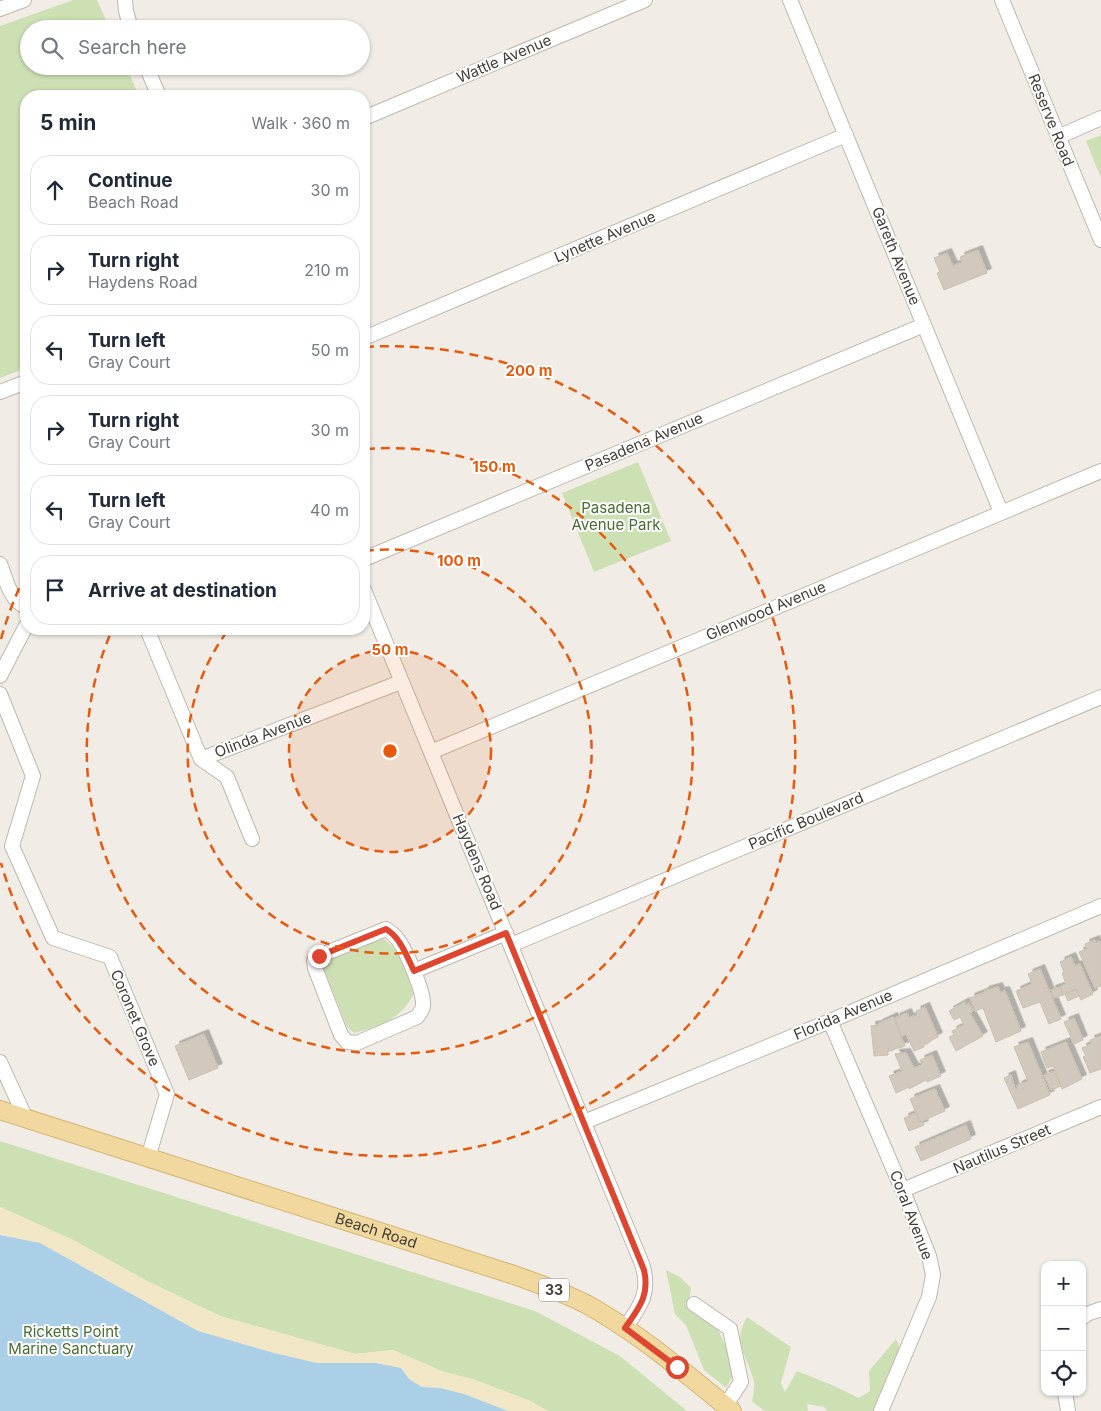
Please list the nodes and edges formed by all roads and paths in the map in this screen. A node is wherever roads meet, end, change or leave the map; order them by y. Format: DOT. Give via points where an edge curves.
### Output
graph roads {
  1 [pos="24,0"];
  2 [pos="125,0"];
  3 [pos="645,0"];
  4 [pos="790,0"];
  5 [pos="1002,0"];
  6 [pos="0,9"];
  7 [pos="128,20"];
  8 [pos="150,75"];
  9 [pos="156,90"];
  10 [pos="370,115"];
  11 [pos="1101,118"];
  12 [pos="846,135"];
  13 [pos="1058,137"];
  14 [pos="1101,240"];
  15 [pos="924,325"];
  16 [pos="370,335"];
  17 [pos="20,384"];
  18 [pos="0,392"];
  19 [pos="1101,470"];
  20 [pos="1001,512"];
  21 [pos="370,556"];
  22 [pos="0,564"];
  23 [pos="20,604"];
  24 [pos="370,605"];
  25 [pos="21,635"];
  26 [pos="149,635"];
  27 [pos="0,676"];
  28 [pos="402,682"];
  29 [pos="0,694"];
  30 [pos="1101,697"];
  31 [pos="431,752"];
  32 [pos="201,759"];
  33 [pos="252,839"];
  34 [pos="1101,906"];
  35 [pos="508,939"];
  36 [pos="414,971"];
  37 [pos="830,1021"];
  38 [pos="0,1062"];
  39 [pos="1101,1107"];
  40 [pos="0,1110"];
  41 [pos="26,1119"];
  42 [pos="584,1122"];
  43 [pos="148,1158"];
  44 [pos="903,1190"];
  45 [pos="694,1304"];
  46 [pos="1101,1309"];
  47 [pos="1086,1315"];
  48 [pos="625,1328"];
  49 [pos="1065,1396"];
  50 [pos="728,1408"];
  51 [pos="881,1411"];
  52 [pos="1068,1411"];
  1 -- 6 [label="street"];
  2 -- 7 [label="street"];
  3 -- 10 [label="street, Wattle Avenue"];
  4 -- 12 [label="street, Gareth Avenue"];
  5 -- 13 [label="street, Reserve Road"];
  8 -- 9 [label="street"];
  11 -- 13 [label="street"];
  12 -- 15 [label="street, Gareth Avenue"];
  12 -- 16 [label="street, Lynette Avenue"];
  13 -- 14 [label="street, Reserve Road"];
  15 -- 20 [label="street, Gareth Avenue"];
  15 -- 21 [label="street, Pasadena Avenue"];
  17 -- 18 [label="street"];
  19 -- 20 [label="street, Glenwood Avenue"];
  20 -- 31 [label="street, Glenwood Avenue"];
  22 -- 23 [label="street"];
  24 -- 28 [label="street, Haydens Road"];
  25 -- 27 [label="street"];
  26 -- 32 [label="street, Olinda Avenue"];
  28 -- 31 [label="street, Haydens Road"];
  28 -- 32 [label="street, Olinda Avenue"];
  29 -- 43 [label="street, Coronet Grove" via="34,776 12,846 53,938 110,957 167,1094"];
  30 -- 35 [label="street, Pacific Boulevard"];
  31 -- 35 [label="street, Haydens Road"];
  32 -- 33 [label="street" via="227,778"];
  34 -- 37 [label="street, Florida Avenue"];
  35 -- 36 [label="street, Pacific Boulevard"];
  35 -- 42 [label="street, Haydens Road"];
  36 -- 36 [label="street" via="424,1003 421,1012 417,1017 357,1043 347,1042 341,1036 314,961 319,956 386,929 399,940"];
  37 -- 42 [label="street, Florida Avenue"];
  37 -- 44 [label="street, Coral Avenue"];
  38 -- 41 [label="street"];
  39 -- 44 [label="street, Nautilus Street"];
  40 -- 41 [label="main road, Beach Road / 33"];
  41 -- 43 [label="main road, Beach Road / 33"];
  42 -- 48 [label="street, Haydens Road" via="645,1275 645,1296"];
  43 -- 48 [label="main road, Beach Road / 33" via="511,1274 572,1297"];
  44 -- 51 [label="street, Coral Avenue" via="929,1256 933,1275 929,1297"];
  45 -- 50 [label="street, Beach Road" via="730,1329 742,1382"];
  46 -- 47 [label="street"];
  48 -- 50 [label="main road, Beach Road / 33"];
  49 -- 52 [label="street"];
}
